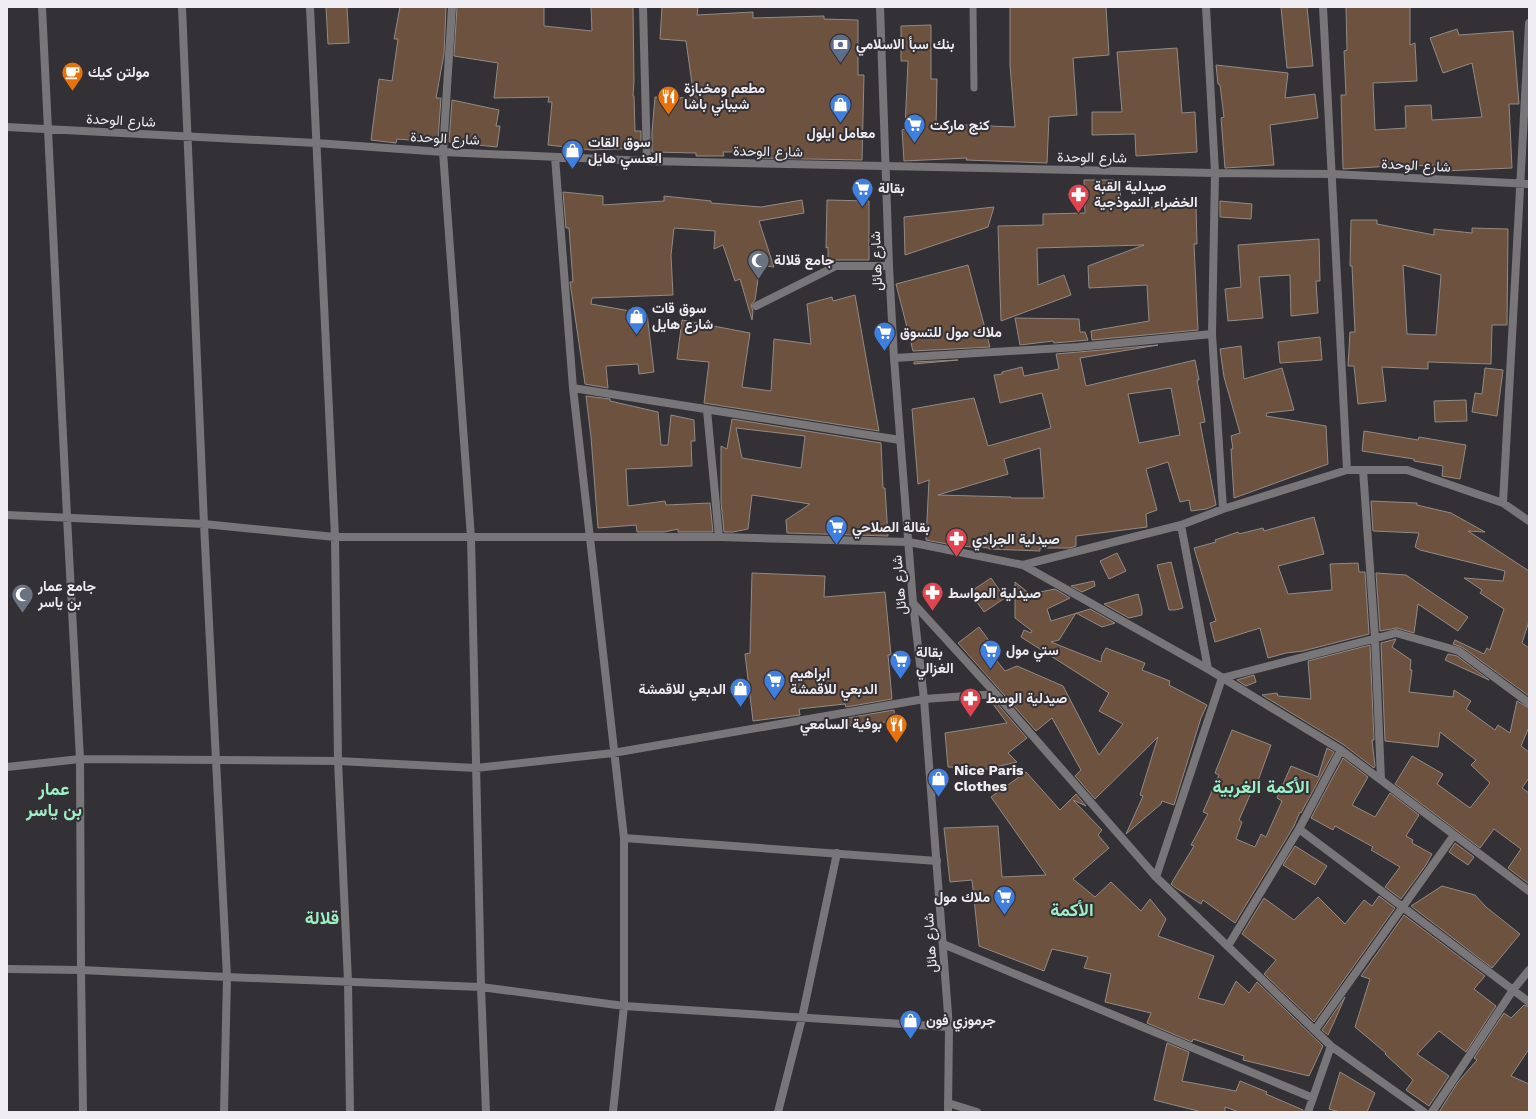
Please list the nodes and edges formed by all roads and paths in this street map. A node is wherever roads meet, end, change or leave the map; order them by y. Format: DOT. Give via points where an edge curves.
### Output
graph roads {
  1 [pos="42,7"];
  2 [pos="182,7"];
  3 [pos="310,7"];
  4 [pos="452,7"];
  5 [pos="643,7"];
  6 [pos="880,7"];
  7 [pos="973,7"];
  8 [pos="1206,7"];
  9 [pos="1323,7"];
  10 [pos="1529,23"];
  11 [pos="974,88"];
  12 [pos="7,127"];
  13 [pos="49,129"];
  14 [pos="188,136"];
  15 [pos="316,143"];
  16 [pos="443,152"];
  17 [pos="555,157"];
  18 [pos="647,161"];
  19 [pos="885,166"];
  20 [pos="1215,173"];
  21 [pos="1332,174"];
  22 [pos="1520,183"];
  23 [pos="1529,184"];
  24 [pos="889,266"];
  25 [pos="756,306"];
  26 [pos="1212,334"];
  27 [pos="894,358"];
  28 [pos="573,388"];
  29 [pos="707,410"];
  30 [pos="900,440"];
  31 [pos="1347,470"];
  32 [pos="1363,470"];
  33 [pos="1503,503"];
  34 [pos="1223,509"];
  35 [pos="7,515"];
  36 [pos="67,517"];
  37 [pos="1529,521"];
  38 [pos="204,524"];
  39 [pos="1181,525"];
  40 [pos="590,536"];
  41 [pos="335,537"];
  42 [pos="719,537"];
  43 [pos="471,538"];
  44 [pos="908,542"];
  45 [pos="1023,565"];
  46 [pos="913,602"];
  47 [pos="1375,638"];
  48 [pos="1208,669"];
  49 [pos="1222,678"];
  50 [pos="996,694"];
  51 [pos="924,699"];
  52 [pos="1529,704"];
  53 [pos="1341,750"];
  54 [pos="613,753"];
  55 [pos="80,759"];
  56 [pos="216,761"];
  57 [pos="338,762"];
  58 [pos="7,767"];
  59 [pos="476,768"];
  60 [pos="1381,780"];
  61 [pos="1299,829"];
  62 [pos="1454,835"];
  63 [pos="624,838"];
  64 [pos="837,853"];
  65 [pos="936,861"];
  66 [pos="1156,877"];
  67 [pos="1529,891"];
  68 [pos="1402,906"];
  69 [pos="943,944"];
  70 [pos="1228,946"];
  71 [pos="7,969"];
  72 [pos="81,970"];
  73 [pos="1529,970"];
  74 [pos="226,978"];
  75 [pos="348,981"];
  76 [pos="481,987"];
  77 [pos="1513,990"];
  78 [pos="1529,1002"];
  79 [pos="624,1006"];
  80 [pos="802,1018"];
  81 [pos="949,1027"];
  82 [pos="1315,1030"];
  83 [pos="1331,1046"];
  84 [pos="1312,1098"];
  85 [pos="948,1103"];
  86 [pos="83,1112"];
  87 [pos="224,1112"];
  88 [pos="350,1112"];
  89 [pos="486,1112"];
  90 [pos="613,1112"];
  91 [pos="778,1112"];
  92 [pos="948,1112"];
  93 [pos="977,1112"];
  94 [pos="1308,1112"];
  95 [pos="1424,1112"];
  96 [pos="1432,1112"];
  1 -- 13 [label="street"];
  2 -- 14 [label="street"];
  3 -- 15 [label="street"];
  4 -- 16 [label="street"];
  5 -- 18 [label="street"];
  6 -- 19 [label="street, شارع هائل"];
  7 -- 11 [label="lane"];
  8 -- 20 [label="street"];
  9 -- 21 [label="street"];
  10 -- 22 [label="street"];
  12 -- 13 [label="street, شارع الوحدة"];
  13 -- 14 [label="street, شارع الوحدة"];
  13 -- 36 [label="street"];
  14 -- 15 [label="street, شارع الوحدة"];
  14 -- 38 [label="street"];
  15 -- 16 [label="street, شارع الوحدة"];
  15 -- 41 [label="street"];
  16 -- 17 [label="street, شارع الوحدة"];
  16 -- 43 [label="street"];
  17 -- 18 [label="street, شارع الوحدة"];
  17 -- 28 [label="street"];
  18 -- 19 [label="street, شارع الوحدة"];
  19 -- 20 [label="street, شارع الوحدة"];
  19 -- 24 [label="street, شارع هائل"];
  20 -- 21 [label="street, شارع الوحدة"];
  20 -- 26 [label="street"];
  21 -- 22 [label="street, شارع الوحدة"];
  21 -- 31 [label="street"];
  22 -- 23 [label="street, شارع الوحدة"];
  22 -- 33 [label="street"];
  24 -- 25 [label="street" via="836,266"];
  24 -- 27 [label="street, شارع هائل"];
  26 -- 27 [label="street" via="1078,347"];
  26 -- 34 [label="street"];
  27 -- 30 [label="street, شارع هائل"];
  28 -- 29 [label="street"];
  28 -- 40 [label="street"];
  29 -- 30 [label="street"];
  29 -- 42 [label="street"];
  30 -- 44 [label="street, شارع هائل"];
  31 -- 32 [label="street"];
  31 -- 34 [label="street"];
  32 -- 33 [label="street" via="1407,470"];
  32 -- 47 [label="street"];
  33 -- 37 [label="street"];
  34 -- 39 [label="street"];
  35 -- 36 [label="street"];
  36 -- 38 [label="street"];
  36 -- 55 [label="street"];
  38 -- 41 [label="street"];
  38 -- 56 [label="street"];
  39 -- 45 [label="street"];
  39 -- 48 [label="street"];
  40 -- 42 [label="street"];
  40 -- 43 [label="street"];
  40 -- 54 [label="street"];
  41 -- 43 [label="street"];
  41 -- 57 [label="street"];
  42 -- 44 [label="street"];
  43 -- 59 [label="street"];
  44 -- 45 [label="street"];
  44 -- 46 [label="street, شارع هائل"];
  45 -- 48 [label="street"];
  46 -- 50 [label="street"];
  46 -- 51 [label="street, شارع هائل"];
  47 -- 49 [label="street"];
  47 -- 52 [label="street" via="1396,633 1459,651"];
  47 -- 60 [label="street"];
  48 -- 49 [label="street"];
  49 -- 53 [label="street"];
  49 -- 66 [label="street"];
  50 -- 51 [label="street"];
  50 -- 66 [label="street"];
  51 -- 54 [label="street"];
  51 -- 65 [label="street, شارع هائل"];
  53 -- 60 [label="street"];
  53 -- 61 [label="street"];
  54 -- 59 [label="street"];
  54 -- 63 [label="street"];
  55 -- 56 [label="street"];
  55 -- 58 [label="street"];
  55 -- 72 [label="street"];
  56 -- 57 [label="street"];
  56 -- 74 [label="street"];
  57 -- 59 [label="street"];
  57 -- 75 [label="street"];
  59 -- 76 [label="street"];
  60 -- 62 [label="street"];
  61 -- 68 [label="street"];
  61 -- 70 [label="street"];
  62 -- 67 [label="street"];
  62 -- 68 [label="street"];
  63 -- 64 [label="street"];
  63 -- 79 [label="street"];
  64 -- 65 [label="street"];
  64 -- 80 [label="street"];
  65 -- 69 [label="street, شارع هائل"];
  66 -- 70 [label="street"];
  68 -- 77 [label="street"];
  68 -- 82 [label="street"];
  69 -- 81 [label="street, شارع هائل"];
  69 -- 84 [label="street"];
  70 -- 82 [label="street"];
  71 -- 72 [label="street"];
  72 -- 74 [label="street"];
  72 -- 86 [label="street"];
  73 -- 77 [label="street"];
  74 -- 75 [label="street"];
  74 -- 87 [label="street"];
  75 -- 76 [label="street"];
  75 -- 88 [label="street"];
  76 -- 79 [label="street"];
  76 -- 89 [label="street"];
  77 -- 78 [label="street"];
  77 -- 96 [label="street"];
  79 -- 80 [label="street"];
  79 -- 90 [label="street"];
  80 -- 81 [label="street"];
  80 -- 91 [label="street"];
  81 -- 85 [label="street, شارع هائل"];
  82 -- 83 [label="street"];
  83 -- 84 [label="street"];
  83 -- 95 [label="street"];
  84 -- 94 [label="street"];
  85 -- 92 [label="street, شارع هائل"];
  85 -- 93 [label="street"];
}
